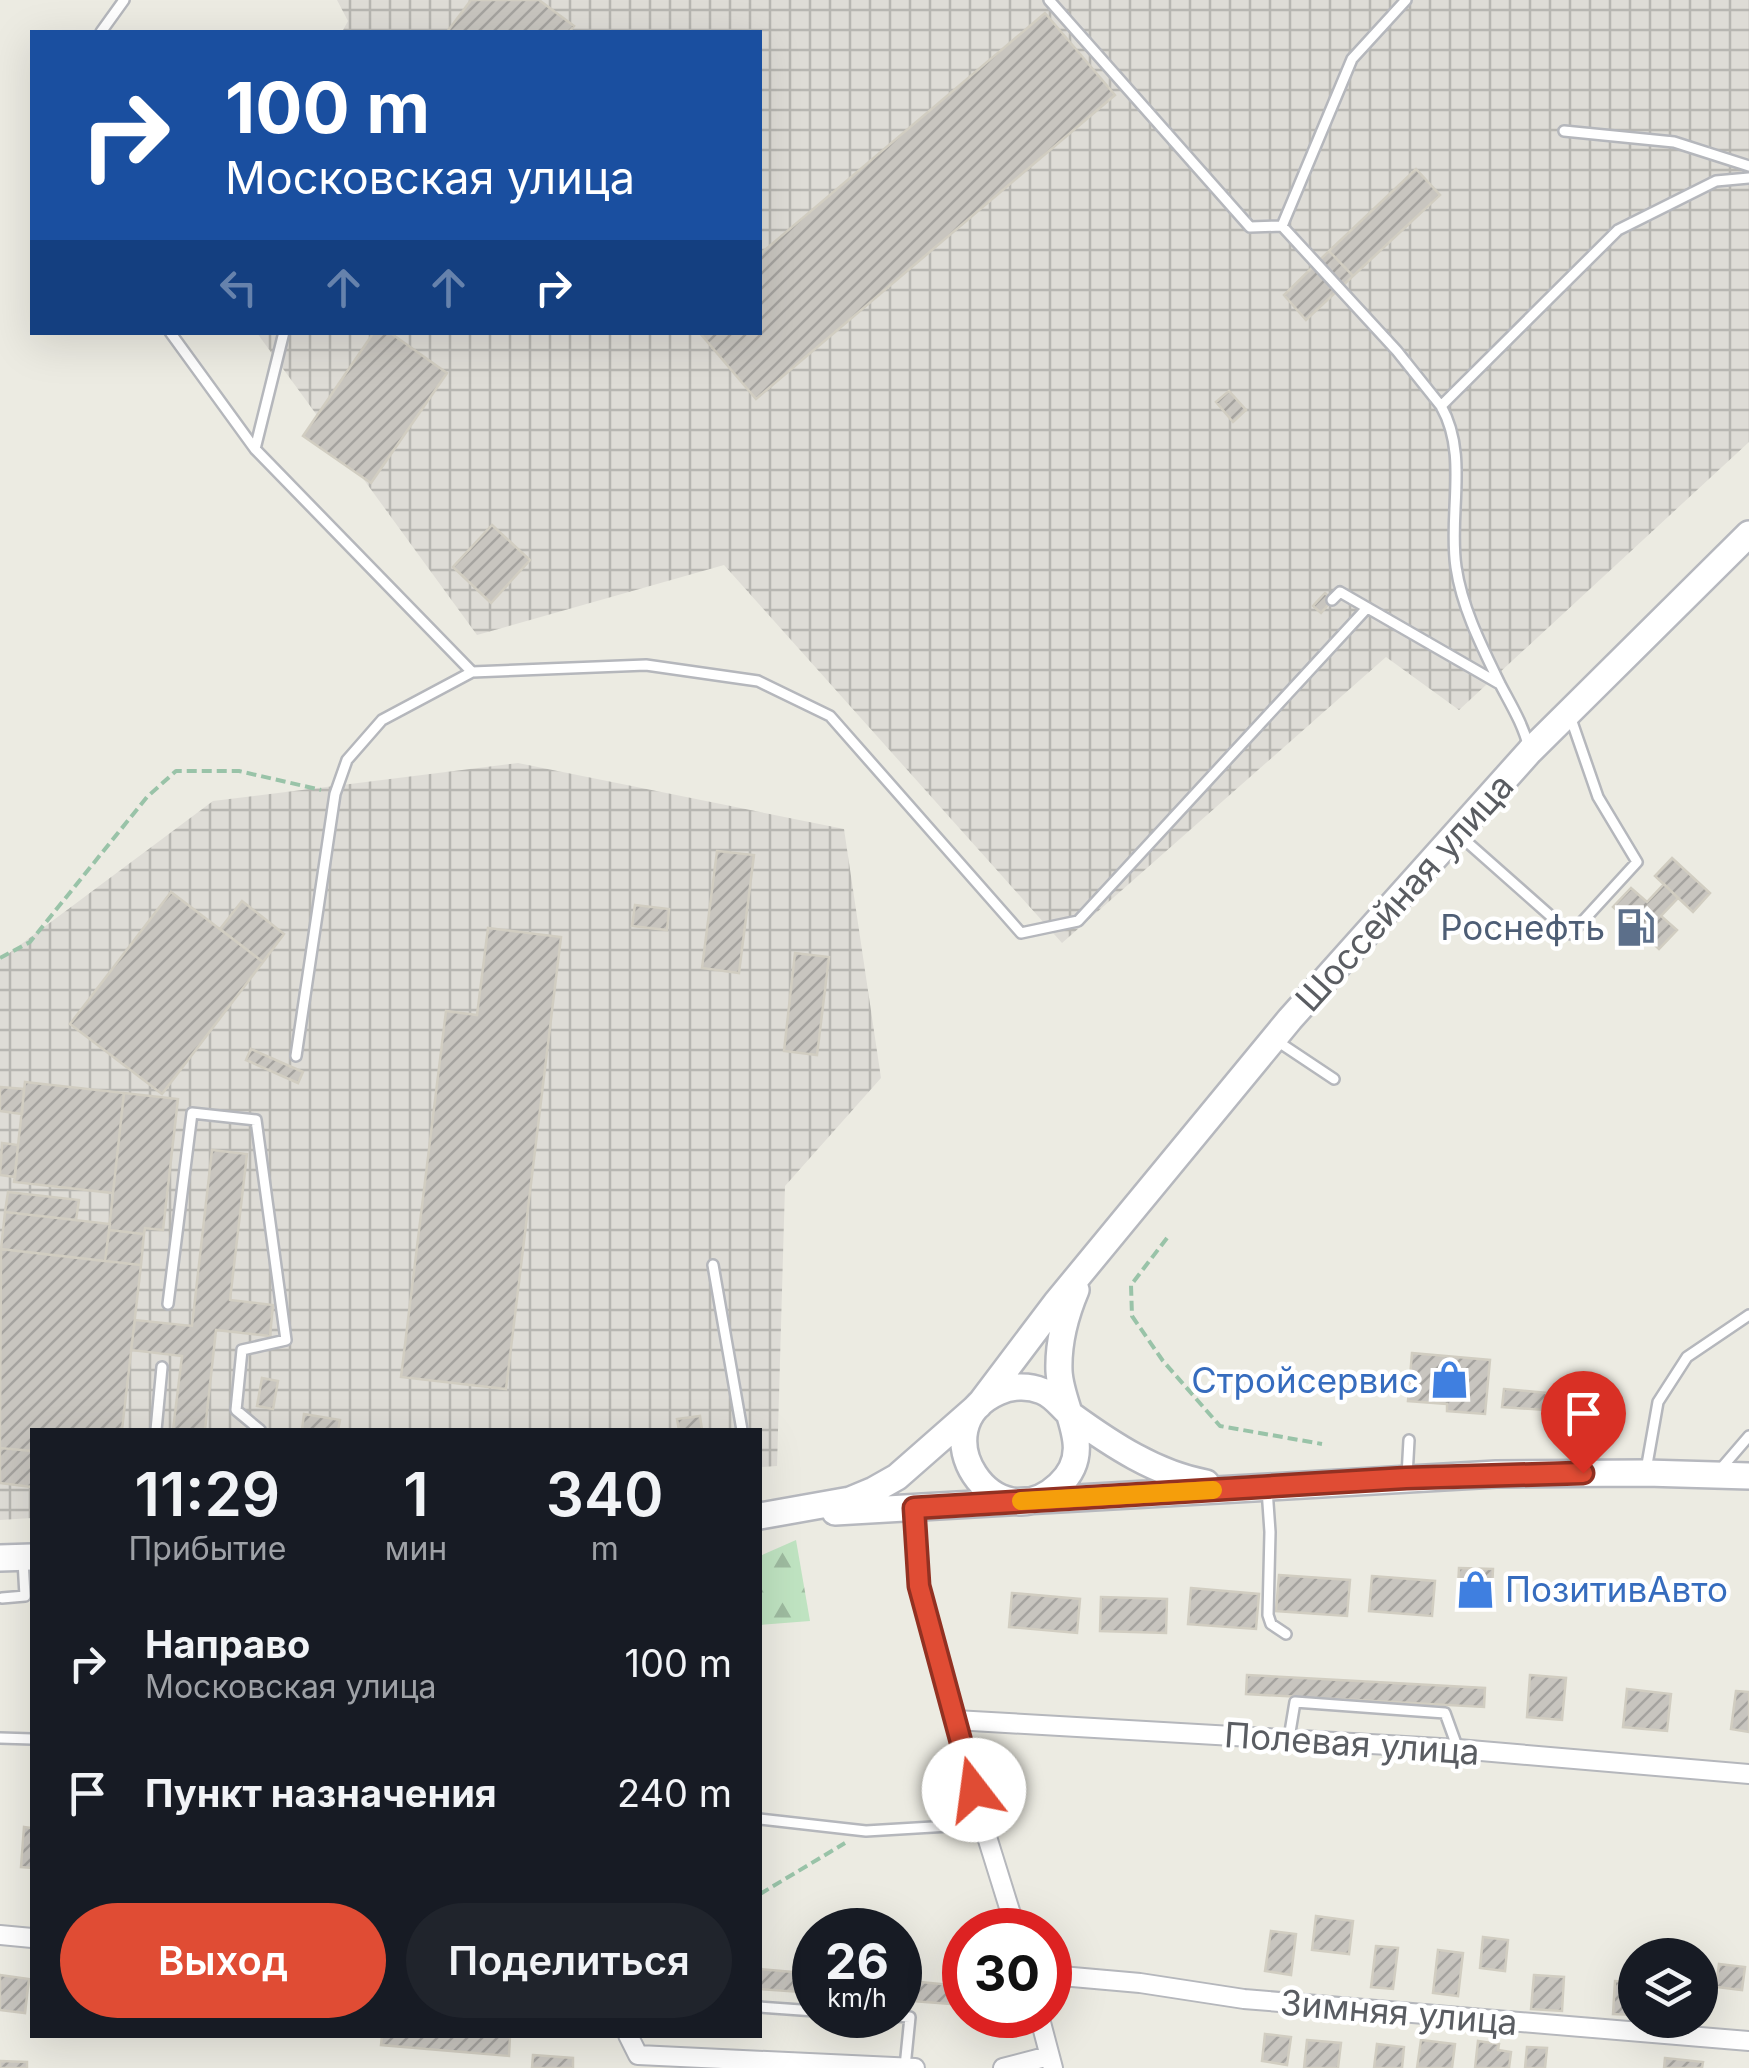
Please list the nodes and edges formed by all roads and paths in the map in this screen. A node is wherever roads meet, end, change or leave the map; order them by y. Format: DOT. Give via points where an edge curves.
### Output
graph roads {
  1 [pos="124,0"];
  2 [pos="1049,0"];
  3 [pos="1406,0"];
  4 [pos="102,30"];
  5 [pos="1564,131"];
  6 [pos="1749,166"];
  7 [pos="1749,178"];
  8 [pos="1282,226"];
  9 [pos="172,335"];
  10 [pos="283,335"];
  11 [pos="1440,406"];
  12 [pos="255,449"];
  13 [pos="1749,534"];
  14 [pos="1332,600"];
  15 [pos="1367,608"];
  16 [pos="472,672"];
  17 [pos="1500,684"];
  18 [pos="1569,712"];
  19 [pos="1530,751"];
  20 [pos="335,794"];
  21 [pos="1456,832"];
  22 [pos="0,958"];
  23 [pos="1274,1039"];
  24 [pos="296,1056"];
  25 [pos="1334,1080"];
  26 [pos="1167,1238"];
  27 [pos="713,1265"];
  28 [pos="1084,1271"];
  29 [pos="168,1304"];
  30 [pos="1749,1315"];
  31 [pos="162,1368"];
  32 [pos="979,1405"];
  33 [pos="1068,1412"];
  34 [pos="156,1428"];
  35 [pos="258,1428"];
  36 [pos="742,1428"];
  37 [pos="1749,1436"];
  38 [pos="1409,1440"];
  39 [pos="1322,1444"];
  40 [pos="1646,1473"];
  41 [pos="1716,1474"];
  42 [pos="1749,1476"];
  43 [pos="1406,1478"];
  44 [pos="1266,1486"];
  45 [pos="1023,1501"];
  46 [pos="914,1508"];
  47 [pos="762,1516"];
  48 [pos="762,1516"];
  49 [pos="18,1557"];
  50 [pos="2,1598"];
  51 [pos="1286,1634"];
  52 [pos="955,1720"];
  53 [pos="0,1738"];
  54 [pos="1289,1738"];
  55 [pos="30,1740"];
  56 [pos="1458,1749"];
  57 [pos="1749,1774"];
  58 [pos="762,1818"];
  59 [pos="983,1824"];
  60 [pos="866,1831"];
  61 [pos="762,1893"];
  62 [pos="1009,1908"];
  63 [pos="0,1935"];
  64 [pos="30,1938"];
  65 [pos="1072,1977"];
  66 [pos="762,2007"];
  67 [pos="792,2009"];
  68 [pos="908,2038"];
  69 [pos="1749,2041"];
  70 [pos="636,2061"];
  71 [pos="1051,2062"];
  72 [pos="904,2068"];
  73 [pos="915,2068"];
  74 [pos="1003,2068"];
  1 -- 4 [label="lane"];
  2 -- 8 [label="lane" via="1250,228"];
  3 -- 8 [label="lane" via="1352,59"];
  5 -- 6 [label="lane" via="1674,142"];
  7 -- 11 [label="lane" via="1716,181 1618,230"];
  8 -- 11 [label="lane"];
  9 -- 12 [label="lane"];
  10 -- 12 [label="lane"];
  11 -- 17 [label="lane" via="1456,455 1456,566 1468,614"];
  12 -- 16 [label="lane"];
  13 -- 18 [label="main road, Шоссейная улица"];
  14 -- 15 [label="lane" via="1340,592"];
  15 -- 16 [label="lane" via="1078,921 1021,934 830,716 758,681 646,664"];
  15 -- 17 [label="lane"];
  16 -- 20 [label="lane" via="382,720 347,760"];
  17 -- 19 [label="lane"];
  18 -- 19 [label="main road, Шоссейная улица"];
  18 -- 21 [label="lane" via="1598,797 1638,862 1571,934"];
  19 -- 21 [label="main road, Шоссейная улица"];
  20 -- 22 [label="path" via="239,771 176,772 146,797 30,942"];
  20 -- 24 [label="lane"];
  21 -- 23 [label="main road, Шоссейная улица"];
  23 -- 25 [label="lane"];
  23 -- 28 [label="main road, Шоссейная улица"];
  26 -- 39 [label="path" via="1131,1285 1132,1316 1163,1361 1220,1426"];
  27 -- 36 [label="lane"];
  28 -- 32 [label="main road, Шоссейная улица"];
  28 -- 33 [label="main road, Шоссейная улица" via="1059,1351"];
  29 -- 35 [label="lane" via="192,1113 256,1120 286,1340 242,1350 236,1410"];
  30 -- 40 [label="lane" via="1688,1357 1658,1402"];
  31 -- 34 [label="lane"];
  32 -- 33 [label="main road" via="1002,1390 1028,1387"];
  32 -- 45 [label="main road" via="965,1431 966,1461 982,1486"];
  32 -- 47 [label="main road, Шоссейная улица" via="874,1490"];
  33 -- 44 [label="main road" via="1172,1474"];
  33 -- 45 [label="main road" via="1077,1438 1073,1466 1056,1488"];
  37 -- 41 [label="lane"];
  38 -- 43 [label="lane"];
  40 -- 41 [label="main road"];
  40 -- 43 [label="main road"];
  41 -- 42 [label="main road"];
  43 -- 44 [label="main road"];
  44 -- 45 [label="main road"];
  44 -- 51 [label="lane" via="1268,1616"];
  45 -- 46 [label="main road"];
  46 -- 48 [label="main road"];
  46 -- 52 [label="street" via="919,1586"];
  49 -- 50 [label="lane" via="25,1596"];
  52 -- 54 [label="street, Полевая улица"];
  52 -- 59 [label="street"];
  53 -- 55 [label="lane"];
  54 -- 56 [label="street, Полевая улица"];
  54 -- 56 [label="lane" via="1295,1702 1445,1712"];
  56 -- 57 [label="street, Полевая улица"];
  58 -- 60 [label="lane"];
  59 -- 60 [label="lane"];
  59 -- 62 [label="street"];
  60 -- 61 [label="path"];
  63 -- 64 [label="street"];
  65 -- 69 [label="street, Зимняя улица" via="1244,1999"];
  66 -- 67 [label="lane"];
  68 -- 72 [label="lane"];
  70 -- 72 [label="street"];
  71 -- 74 [label="street"];
  72 -- 73 [label="street"];
}
